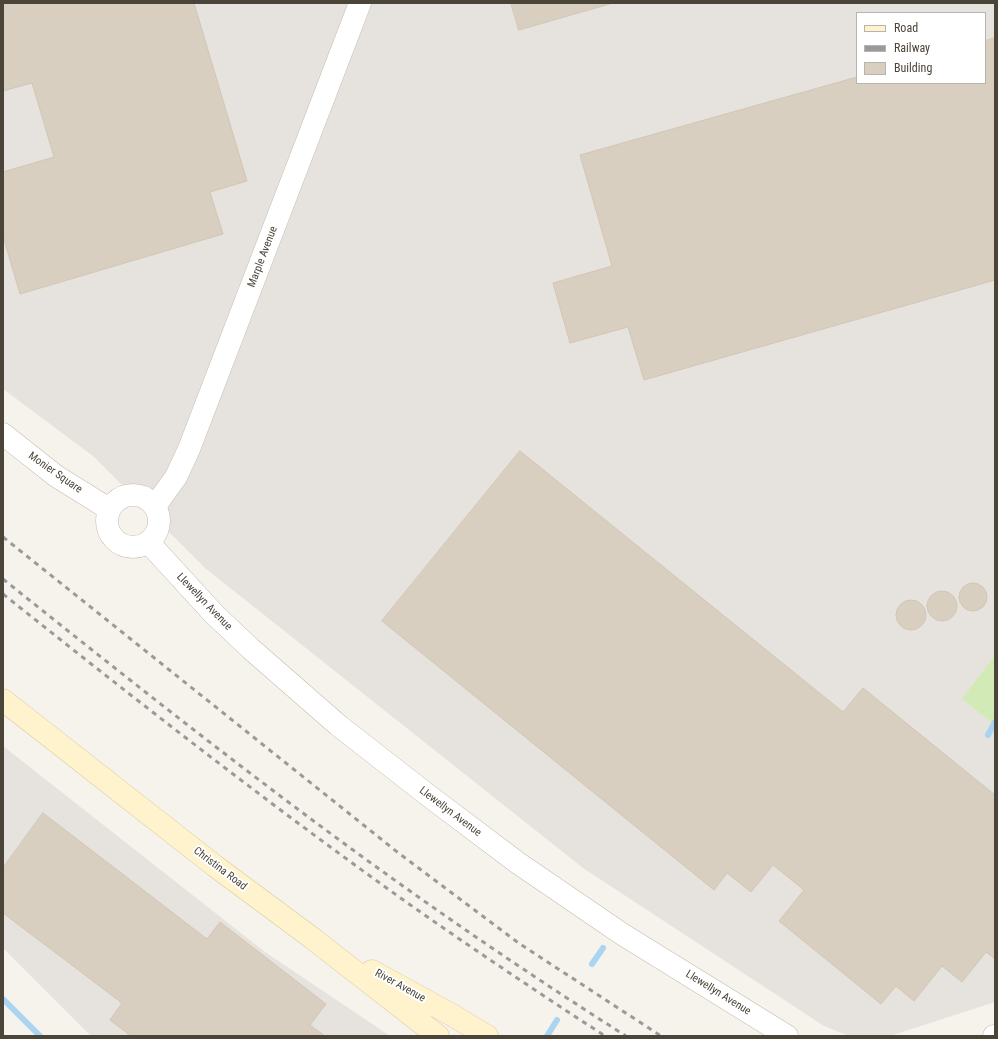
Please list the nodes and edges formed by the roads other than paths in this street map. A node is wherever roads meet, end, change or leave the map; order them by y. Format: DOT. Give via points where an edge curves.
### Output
graph roads {
  1 [pos="360,3"];
  2 [pos="3,434"];
  3 [pos="155,506"];
  4 [pos="109,508"];
  5 [pos="148,543"];
  6 [pos="3,700"];
  7 [pos="312,938"];
  8 [pos="438,1036"];
  9 [pos="486,1036"];
  10 [pos="787,1036"];
  1 -- 3 [label="street, Marple Avenue" via="189,449 176,477"];
  2 -- 4 [label="street, Monier Square" via="56,476"];
  3 -- 4 [label="street" via="145,498 132,494 123,496"];
  3 -- 5 [label="street" via="160,522 158,530"];
  4 -- 5 [label="street" via="106,524 112,538 126,547 134,548"];
  5 -- 10 [label="street, Llewellyn Avenue" via="214,614 251,649 338,724 429,796 518,863 622,934"];
  6 -- 7 [label="main road, Christina Road" via="215,866"];
  7 -- 8 [label="main road, Christina Road"];
  7 -- 9 [label="main road, River Avenue"];
}
